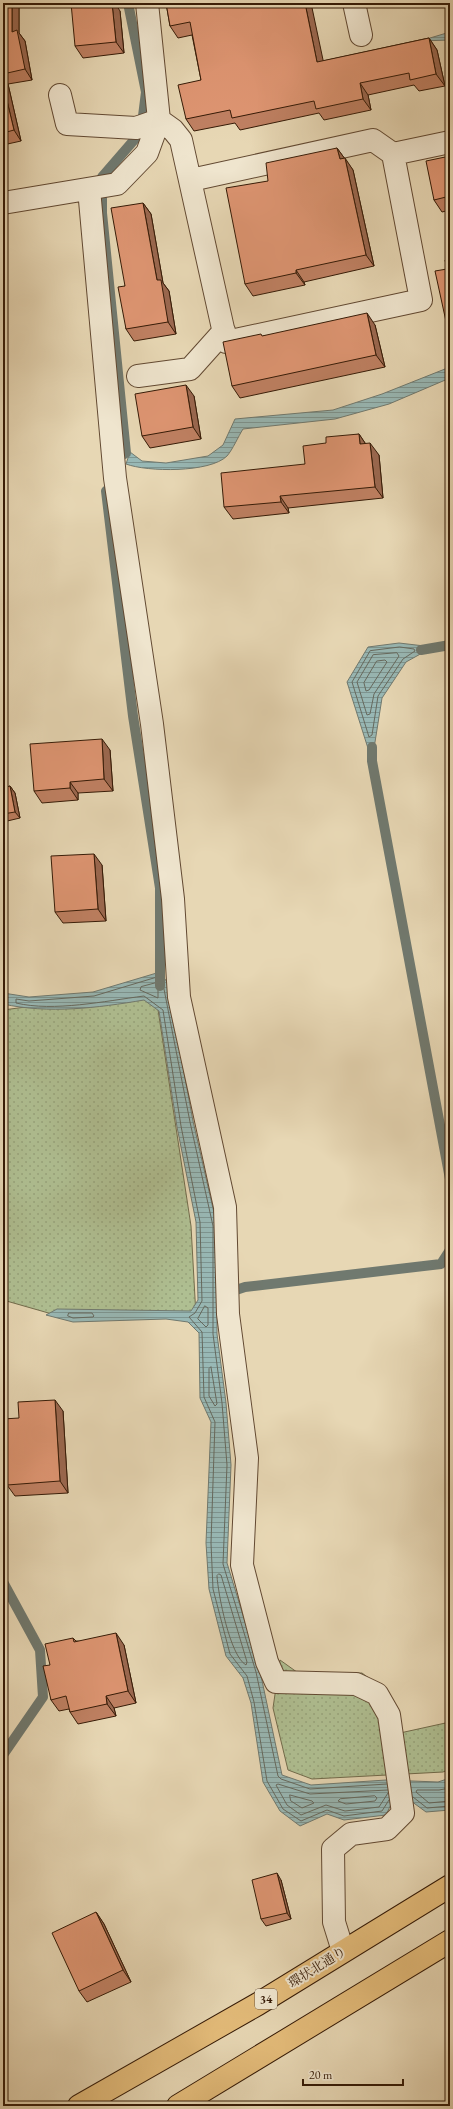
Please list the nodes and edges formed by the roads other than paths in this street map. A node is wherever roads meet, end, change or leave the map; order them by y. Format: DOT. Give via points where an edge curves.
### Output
graph roads {
  1 [pos="147,3"];
  2 [pos="354,3"];
  3 [pos="361,35"];
  4 [pos="60,95"];
  5 [pos="159,120"];
  6 [pos="450,142"];
  7 [pos="393,154"];
  8 [pos="191,180"];
  9 [pos="89,189"];
  10 [pos="3,203"];
  11 [pos="224,330"];
  12 [pos="138,376"];
  13 [pos="450,1886"];
  14 [pos="450,1941"];
  15 [pos="343,1951"];
  16 [pos="79,2106"];
  17 [pos="178,2106"];
  1 -- 5 [label="street"];
  2 -- 3 [label="street"];
  4 -- 5 [label="street" via="67,124 136,128"];
  5 -- 8 [label="street" via="174,130 181,140"];
  5 -- 9 [label="street" via="147,153 117,184"];
  6 -- 7 [label="street"];
  7 -- 8 [label="street" via="373,140"];
  7 -- 11 [label="street" via="421,300 226,342"];
  8 -- 11 [label="street"];
  9 -- 10 [label="street"];
  9 -- 15 [label="street" via="114,460 152,724 173,898 179,997 225,1207 228,1314 247,1458 242,1564 267,1662 276,1682 356,1684 377,1694 389,1715 397,1768 403,1813 387,1829 351,1834 333,1849 334,1922"];
  11 -- 12 [label="street" via="190,369"];
  13 -- 15 [label="highway, 環状北通り / 34"];
  14 -- 17 [label="highway"];
  15 -- 16 [label="highway, 環状北通り / 34" via="258,2004"];
}
